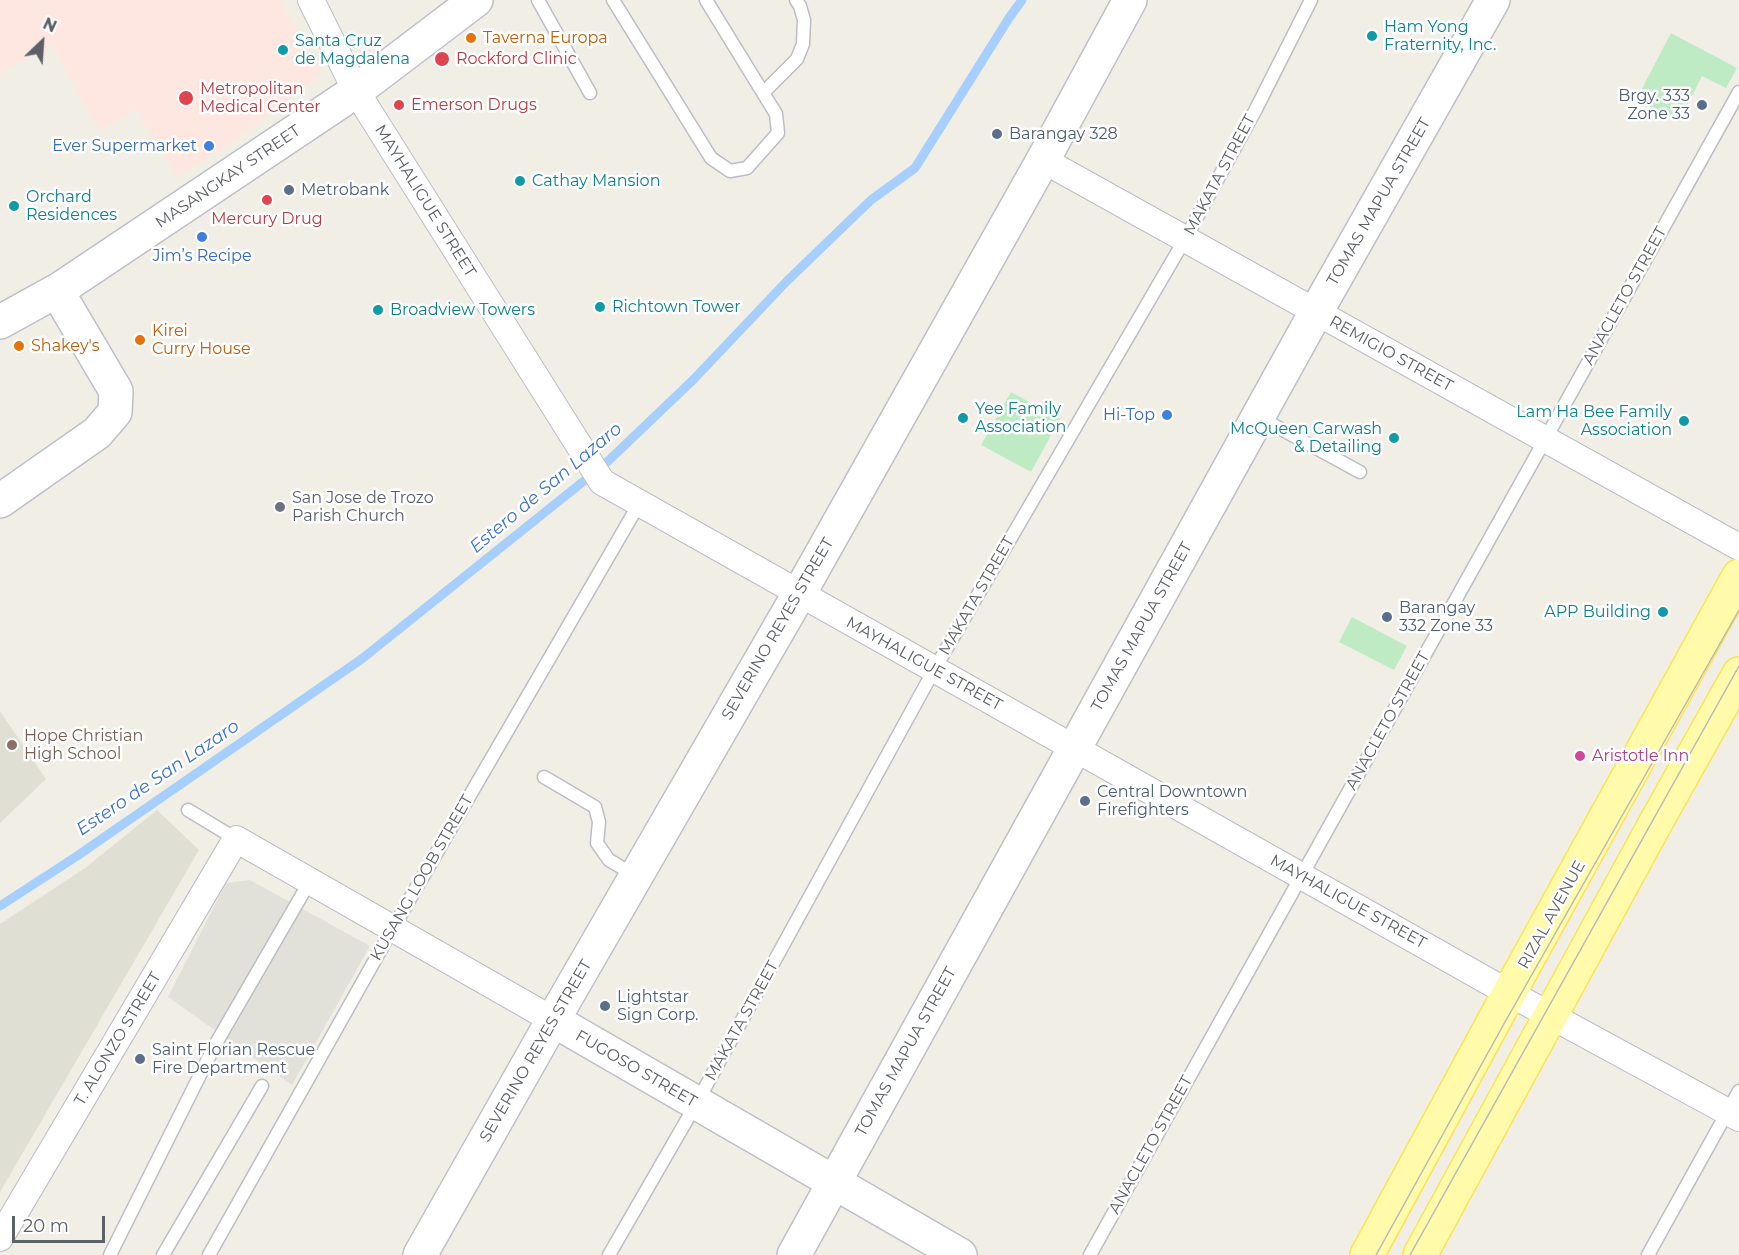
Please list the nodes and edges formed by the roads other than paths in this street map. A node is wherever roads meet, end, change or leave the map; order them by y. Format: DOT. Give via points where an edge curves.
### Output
graph roads {
  1 [pos="311,0"];
  2 [pos="476,0"];
  3 [pos="538,0"];
  4 [pos="613,0"];
  5 [pos="706,0"];
  6 [pos="796,0"];
  7 [pos="1130,0"];
  8 [pos="1311,0"];
  9 [pos="1493,0"];
  10 [pos="356,92"];
  11 [pos="1739,92"];
  12 [pos="590,93"];
  13 [pos="763,93"];
  14 [pos="1043,160"];
  15 [pos="1185,240"];
  16 [pos="57,291"];
  17 [pos="1316,312"];
  18 [pos="0,322"];
  19 [pos="1258,417"];
  20 [pos="1545,439"];
  21 [pos="1360,472"];
  22 [pos="0,501"];
  23 [pos="639,504"];
  24 [pos="1739,547"];
  25 [pos="1739,576"];
  26 [pos="799,594"];
  27 [pos="934,670"];
  28 [pos="1739,674"];
  29 [pos="1074,748"];
  30 [pos="544,777"];
  31 [pos="188,810"];
  32 [pos="236,839"];
  33 [pos="636,876"];
  34 [pos="1302,876"];
  35 [pos="310,881"];
  36 [pos="393,928"];
  37 [pos="1509,993"];
  38 [pos="1551,1015"];
  39 [pos="553,1020"];
  40 [pos="262,1086"];
  41 [pos="696,1104"];
  42 [pos="1735,1107"];
  43 [pos="834,1183"];
  44 [pos="0,1238"];
  45 [pos="110,1255"];
  46 [pos="163,1255"];
  47 [pos="209,1255"];
  48 [pos="420,1255"];
  49 [pos="609,1255"];
  50 [pos="794,1255"];
  51 [pos="960,1255"];
  52 [pos="1090,1255"];
  53 [pos="1366,1255"];
  54 [pos="1420,1255"];
  55 [pos="1648,1255"];
  1 -- 10 [label="street, MAYHALIGUE STREET"];
  2 -- 10 [label="street, MASANGKAY STREET"];
  3 -- 12 [label="lane"];
  4 -- 13 [label="lane" via="711,158 729,171 747,168 778,133 776,114"];
  5 -- 13 [label="lane"];
  6 -- 13 [label="lane" via="804,20 803,44 797,58"];
  7 -- 14 [label="street, SEVERINO REYES STREET"];
  8 -- 15 [label="lane, MAKATA STREET"];
  9 -- 17 [label="street, TOMAS MAPUA STREET"];
  10 -- 16 [label="street, MASANGKAY STREET"];
  10 -- 23 [label="street, MAYHALIGUE STREET" via="602,482"];
  11 -- 20 [label="lane, ANACLETO STREET"];
  14 -- 15 [label="street, REMIGIO STREET"];
  14 -- 26 [label="street, SEVERINO REYES STREET"];
  15 -- 17 [label="street, REMIGIO STREET"];
  15 -- 27 [label="lane, MAKATA STREET"];
  16 -- 18 [label="street, MASANGKAY STREET"];
  16 -- 22 [label="street" via="116,391 115,412 97,433"];
  17 -- 19 [label="street, TOMAS MAPUA STREET"];
  17 -- 20 [label="street, REMIGIO STREET"];
  19 -- 21 [label="lane"];
  19 -- 29 [label="street, TOMAS MAPUA STREET"];
  20 -- 24 [label="street, REMIGIO STREET"];
  20 -- 34 [label="lane, ANACLETO STREET"];
  23 -- 26 [label="street, MAYHALIGUE STREET"];
  23 -- 36 [label="lane, KUSANG LOOB STREET"];
  25 -- 37 [label="main road, RIZAL AVENUE"];
  26 -- 27 [label="street, MAYHALIGUE STREET"];
  26 -- 33 [label="street, SEVERINO REYES STREET"];
  27 -- 29 [label="street, MAYHALIGUE STREET"];
  27 -- 41 [label="lane, MAKATA STREET"];
  28 -- 38 [label="main road"];
  29 -- 34 [label="street, MAYHALIGUE STREET"];
  29 -- 43 [label="street, TOMAS MAPUA STREET"];
  30 -- 33 [label="lane" via="595,807 599,822 597,843 609,860"];
  31 -- 32 [label="lane, FUGOSO STREET"];
  32 -- 35 [label="street, FUGOSO STREET"];
  32 -- 44 [label="street, T. ALONZO STREET"];
  33 -- 39 [label="street, SEVERINO REYES STREET"];
  34 -- 37 [label="street, MAYHALIGUE STREET"];
  34 -- 52 [label="lane, ANACLETO STREET"];
  35 -- 36 [label="street, FUGOSO STREET"];
  35 -- 45 [label="lane" via="216,1045"];
  36 -- 39 [label="street, FUGOSO STREET"];
  36 -- 47 [label="lane, KUSANG LOOB STREET"];
  37 -- 38 [label="street, MAYHALIGUE STREET"];
  37 -- 53 [label="main road, RIZAL AVENUE"];
  38 -- 42 [label="street, MAYHALIGUE STREET"];
  38 -- 54 [label="main road"];
  39 -- 41 [label="street, FUGOSO STREET"];
  39 -- 48 [label="street, SEVERINO REYES STREET"];
  40 -- 46 [label="lane"];
  41 -- 43 [label="street, FUGOSO STREET"];
  41 -- 49 [label="lane, MAKATA STREET"];
  42 -- 55 [label="lane"];
  43 -- 50 [label="street, TOMAS MAPUA STREET"];
  43 -- 51 [label="street, FUGOSO STREET"];
}
